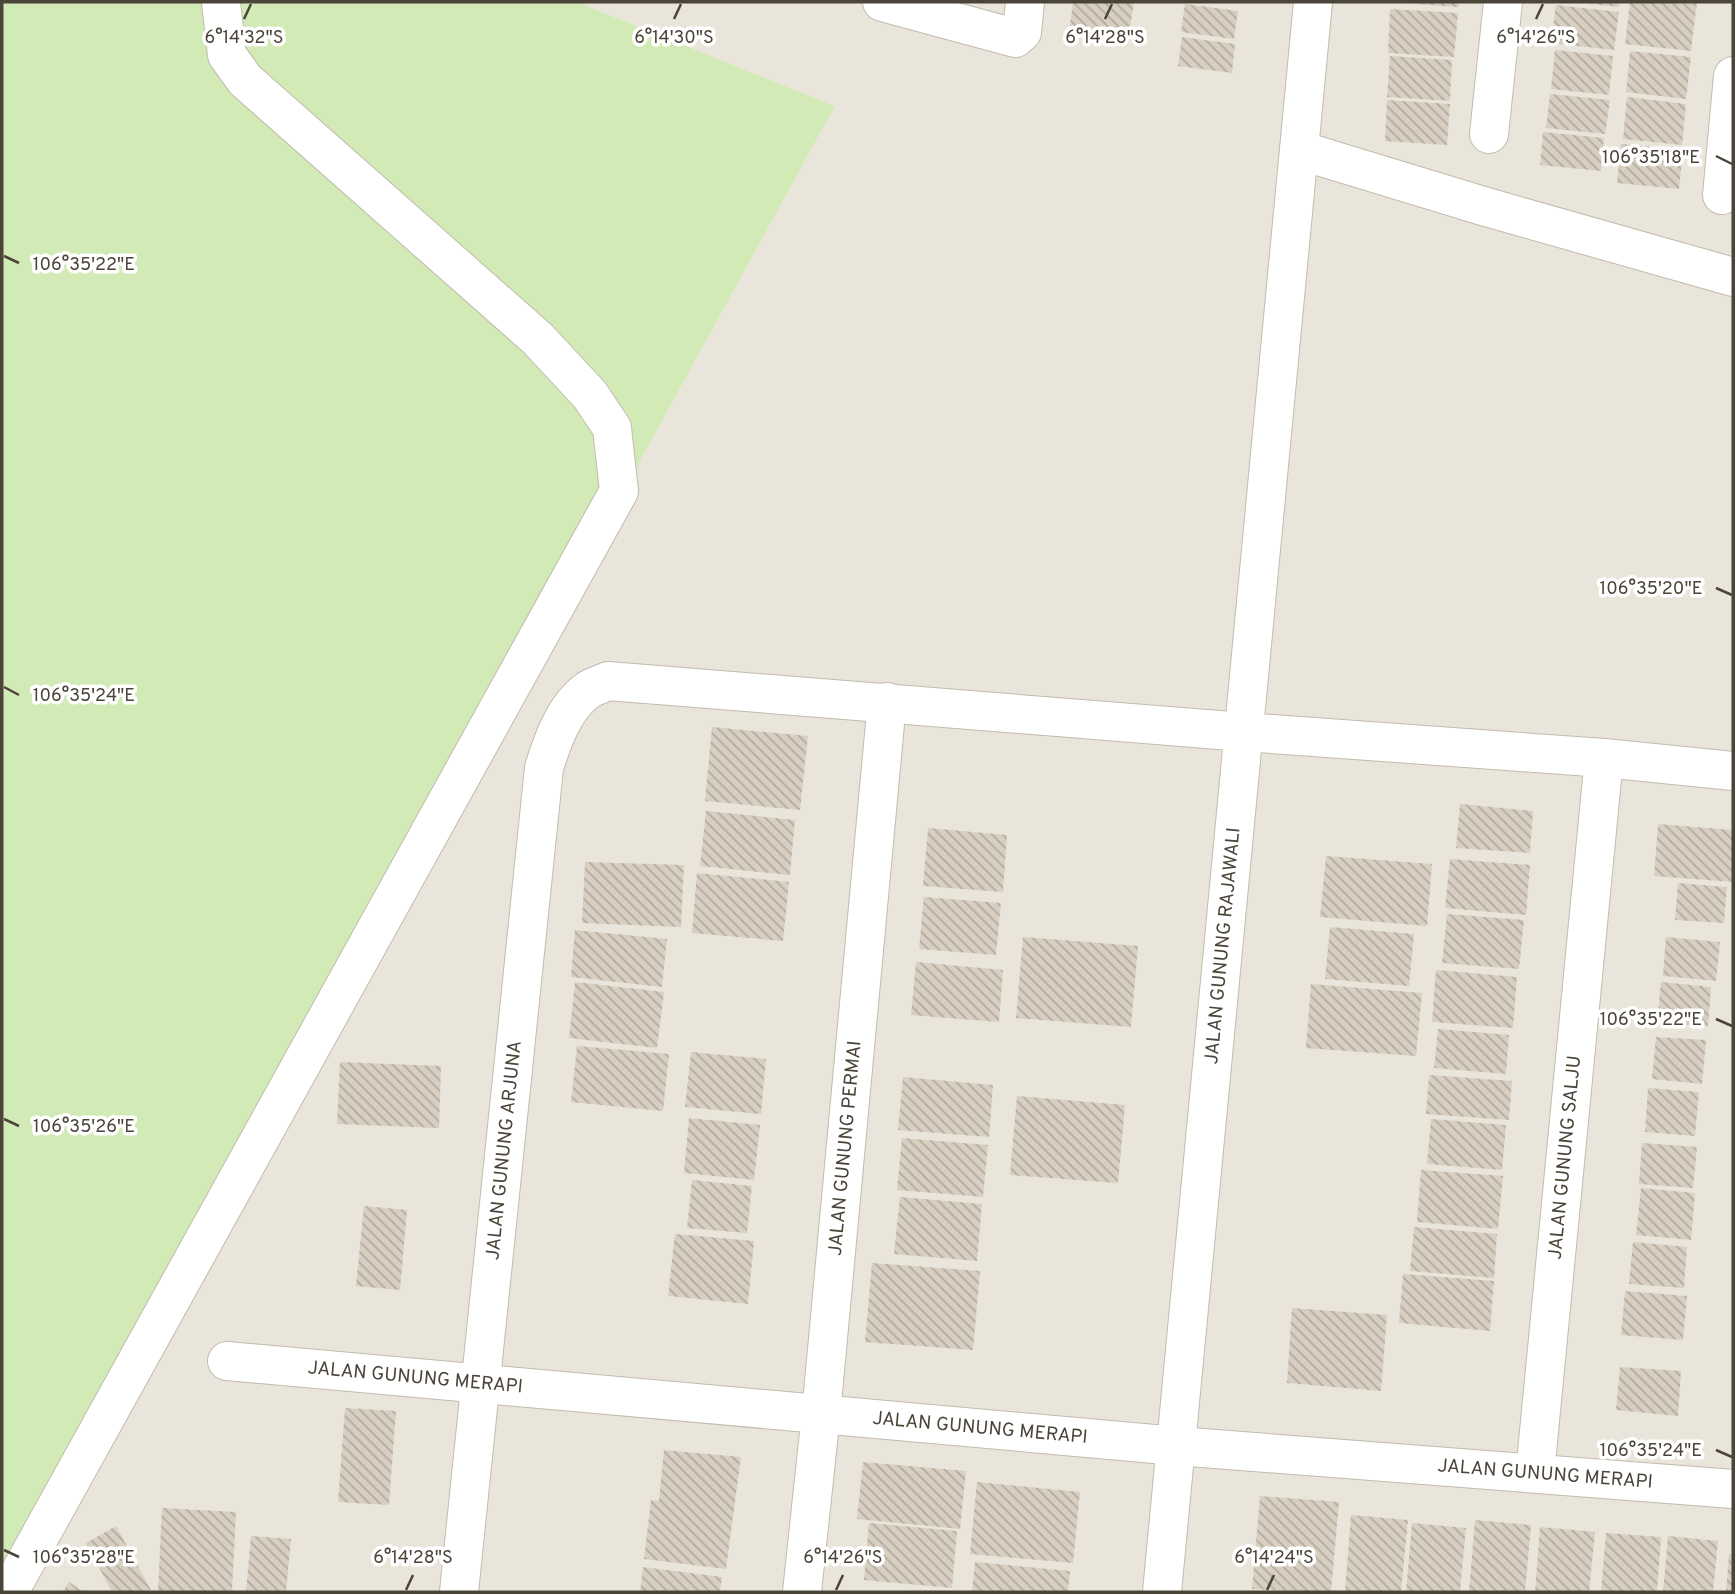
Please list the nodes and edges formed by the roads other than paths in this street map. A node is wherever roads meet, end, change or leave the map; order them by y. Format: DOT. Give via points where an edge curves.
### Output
graph roads {
  1 [pos="221,2"];
  2 [pos="881,2"];
  3 [pos="1024,2"];
  4 [pos="1313,2"];
  5 [pos="1503,2"];
  6 [pos="1733,76"];
  7 [pos="1489,134"];
  8 [pos="1297,166"];
  9 [pos="1722,195"];
  10 [pos="1733,276"];
  11 [pos="887,702"];
  12 [pos="1244,732"];
  13 [pos="1604,758"];
  14 [pos="1733,771"];
  15 [pos="227,1360"];
  16 [pos="481,1383"];
  17 [pos="821,1414"];
  18 [pos="1177,1446"];
  19 [pos="1535,1473"];
  20 [pos="1733,1489"];
  21 [pos="9,1592"];
  22 [pos="459,1592"];
  23 [pos="802,1592"];
  24 [pos="1163,1592"];
  1 -- 21 [label="street" via="227,55 252,88 538,339 590,395 612,428 619,491"];
  2 -- 3 [label="street" via="1015,38 1022,32"];
  4 -- 8 [label="street, JALAN GUNUNG RAJAWALI"];
  5 -- 7 [label="street"];
  6 -- 9 [label="street"];
  8 -- 10 [label="street" via="1483,206"];
  8 -- 12 [label="street, JALAN GUNUNG RAJAWALI"];
  11 -- 12 [label="street, JALAN GUNUNG ARJUNA"];
  11 -- 16 [label="street, JALAN GUNUNG ARJUNA" via="608,681 587,690 569,711 553,738 544,768"];
  11 -- 17 [label="street, JALAN GUNUNG PERMAI"];
  12 -- 13 [label="street, JALAN GUNUNG ARJUNA"];
  12 -- 18 [label="street, JALAN GUNUNG RAJAWALI"];
  13 -- 14 [label="street, JALAN GUNUNG ARJUNA"];
  13 -- 19 [label="street, JALAN GUNUNG SALJU"];
  15 -- 16 [label="street, JALAN GUNUNG MERAPI"];
  16 -- 17 [label="street, JALAN GUNUNG MERAPI"];
  16 -- 22 [label="street, JALAN GUNUNG ARJUNA"];
  17 -- 18 [label="street, JALAN GUNUNG MERAPI"];
  17 -- 23 [label="street, JALAN GUNUNG PERMAI"];
  18 -- 19 [label="street, JALAN GUNUNG MERAPI"];
  18 -- 24 [label="street, JALAN GUNUNG RAJAWALI"];
  19 -- 20 [label="street, JALAN GUNUNG MERAPI"];
}
